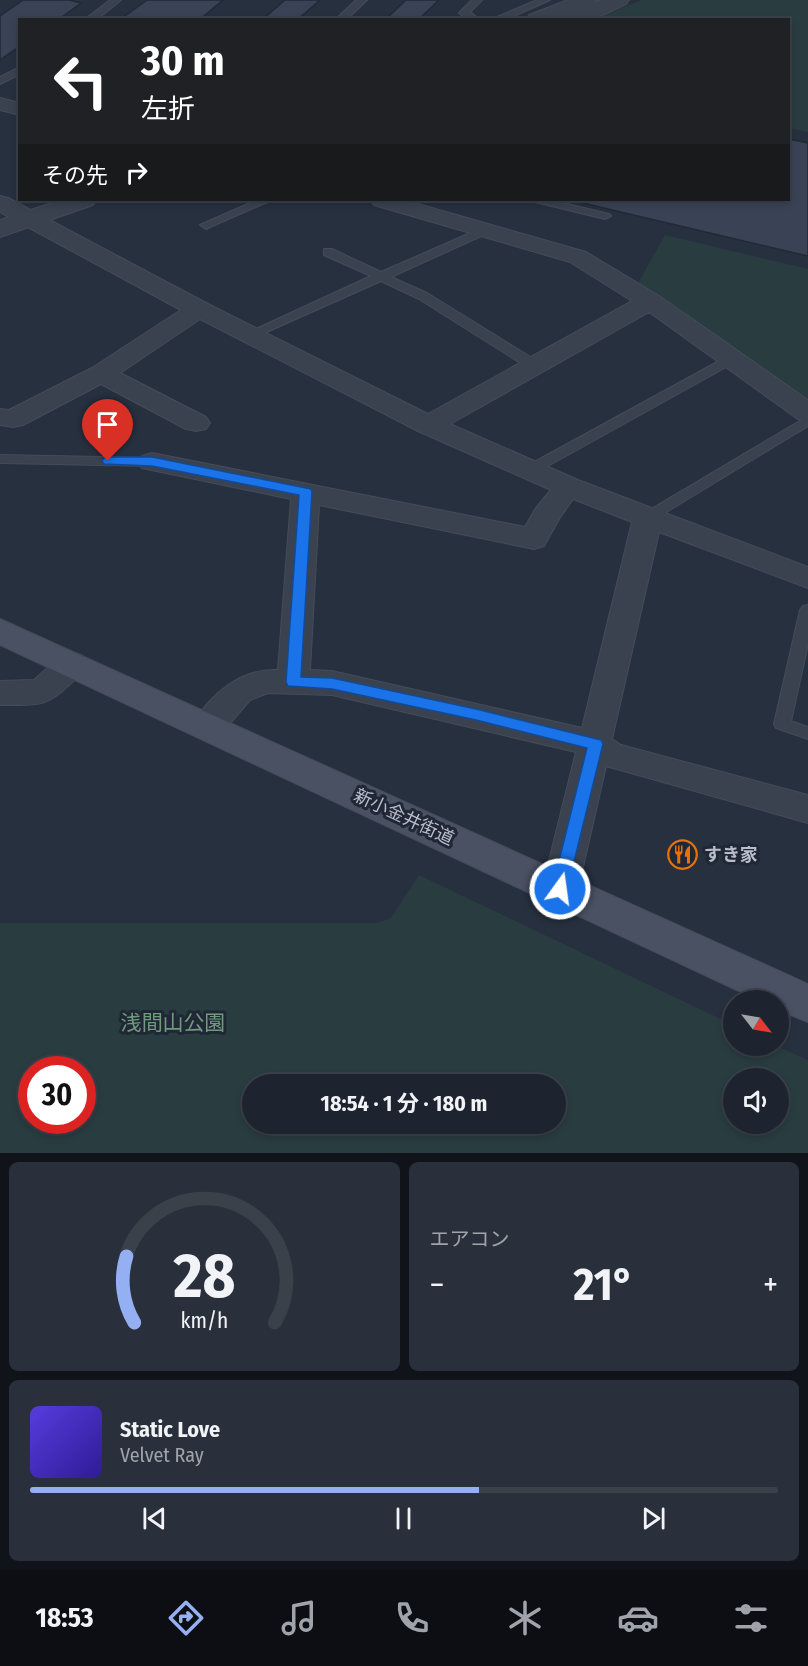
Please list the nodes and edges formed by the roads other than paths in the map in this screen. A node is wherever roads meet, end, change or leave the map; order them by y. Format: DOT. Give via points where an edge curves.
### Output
graph roads {
  1 [pos="362,0"];
  2 [pos="477,0"];
  3 [pos="586,0"];
  4 [pos="620,0"];
  5 [pos="112,1"];
  6 [pos="555,14"];
  7 [pos="91,18"];
  8 [pos="342,18"];
  9 [pos="473,18"];
  10 [pos="515,18"];
  11 [pos="18,71"];
  12 [pos="0,81"];
  13 [pos="0,104"];
  14 [pos="18,108"];
  15 [pos="81,201"];
  16 [pos="264,201"];
  17 [pos="384,201"];
  18 [pos="543,201"];
  19 [pos="0,203"];
  20 [pos="605,216"];
  21 [pos="28,219"];
  22 [pos="206,225"];
  23 [pos="0,229"];
  24 [pos="484,231"];
  25 [pos="328,252"];
  26 [pos="378,277"];
  27 [pos="650,301"];
  28 [pos="199,309"];
  29 [pos="249,335"];
  30 [pos="732,358"];
  31 [pos="535,366"];
  32 [pos="101,374"];
  33 [pos="808,413"];
  34 [pos="0,417"];
  35 [pos="808,420"];
  36 [pos="196,423"];
  37 [pos="428,425"];
  38 [pos="0,459"];
  39 [pos="152,462"];
  40 [pos="532,469"];
  41 [pos="568,487"];
  42 [pos="306,492"];
  43 [pos="648,517"];
  44 [pos="802,569"];
  45 [pos="808,609"];
  46 [pos="0,631"];
  47 [pos="72,664"];
  48 [pos="293,682"];
  49 [pos="0,693"];
  50 [pos="207,726"];
  51 [pos="808,733"];
  52 [pos="595,744"];
  53 [pos="808,809"];
  54 [pos="560,889"];
  55 [pos="808,1004"];
  1 -- 8 [label="lane"];
  2 -- 9 [label="lane" via="464,13"];
  3 -- 6 [label="street"];
  4 -- 6 [label="street"];
  5 -- 7 [label="lane"];
  6 -- 10 [label="lane"];
  11 -- 12 [label="lane"];
  13 -- 14 [label="street"];
  15 -- 21 [label="street"];
  16 -- 22 [label="lane"];
  17 -- 24 [label="street"];
  18 -- 20 [label="lane"];
  19 -- 21 [label="street"];
  21 -- 23 [label="street"];
  21 -- 28 [label="street"];
  24 -- 26 [label="lane"];
  24 -- 27 [label="street" via="578,257"];
  25 -- 26 [label="lane"];
  26 -- 29 [label="lane"];
  26 -- 31 [label="lane" via="423,296"];
  27 -- 30 [label="street"];
  27 -- 31 [label="street"];
  28 -- 29 [label="street"];
  28 -- 32 [label="street"];
  29 -- 37 [label="street"];
  30 -- 33 [label="street"];
  30 -- 40 [label="lane"];
  31 -- 37 [label="street"];
  32 -- 34 [label="street" via="13,418"];
  32 -- 36 [label="street"];
  35 -- 43 [label="lane"];
  37 -- 40 [label="street"];
  38 -- 39 [label="lane"];
  39 -- 42 [label="street"];
  40 -- 41 [label="street"];
  41 -- 42 [label="street" via="546,515 534,539"];
  41 -- 43 [label="street"];
  42 -- 48 [label="street"];
  43 -- 44 [label="street"];
  43 -- 52 [label="street"];
  45 -- 51 [label="lane" via="782,724"];
  46 -- 47 [label="main road, 新小金井街道"];
  47 -- 49 [label="street" via="42,692"];
  47 -- 50 [label="main road, 新小金井街道"];
  48 -- 50 [label="street" via="266,681 239,692"];
  48 -- 52 [label="street" via="332,683"];
  50 -- 54 [label="main road, 新小金井街道"];
  52 -- 53 [label="street" via="611,755"];
  52 -- 54 [label="street"];
  54 -- 55 [label="main road, 新小金井街道"];
}
